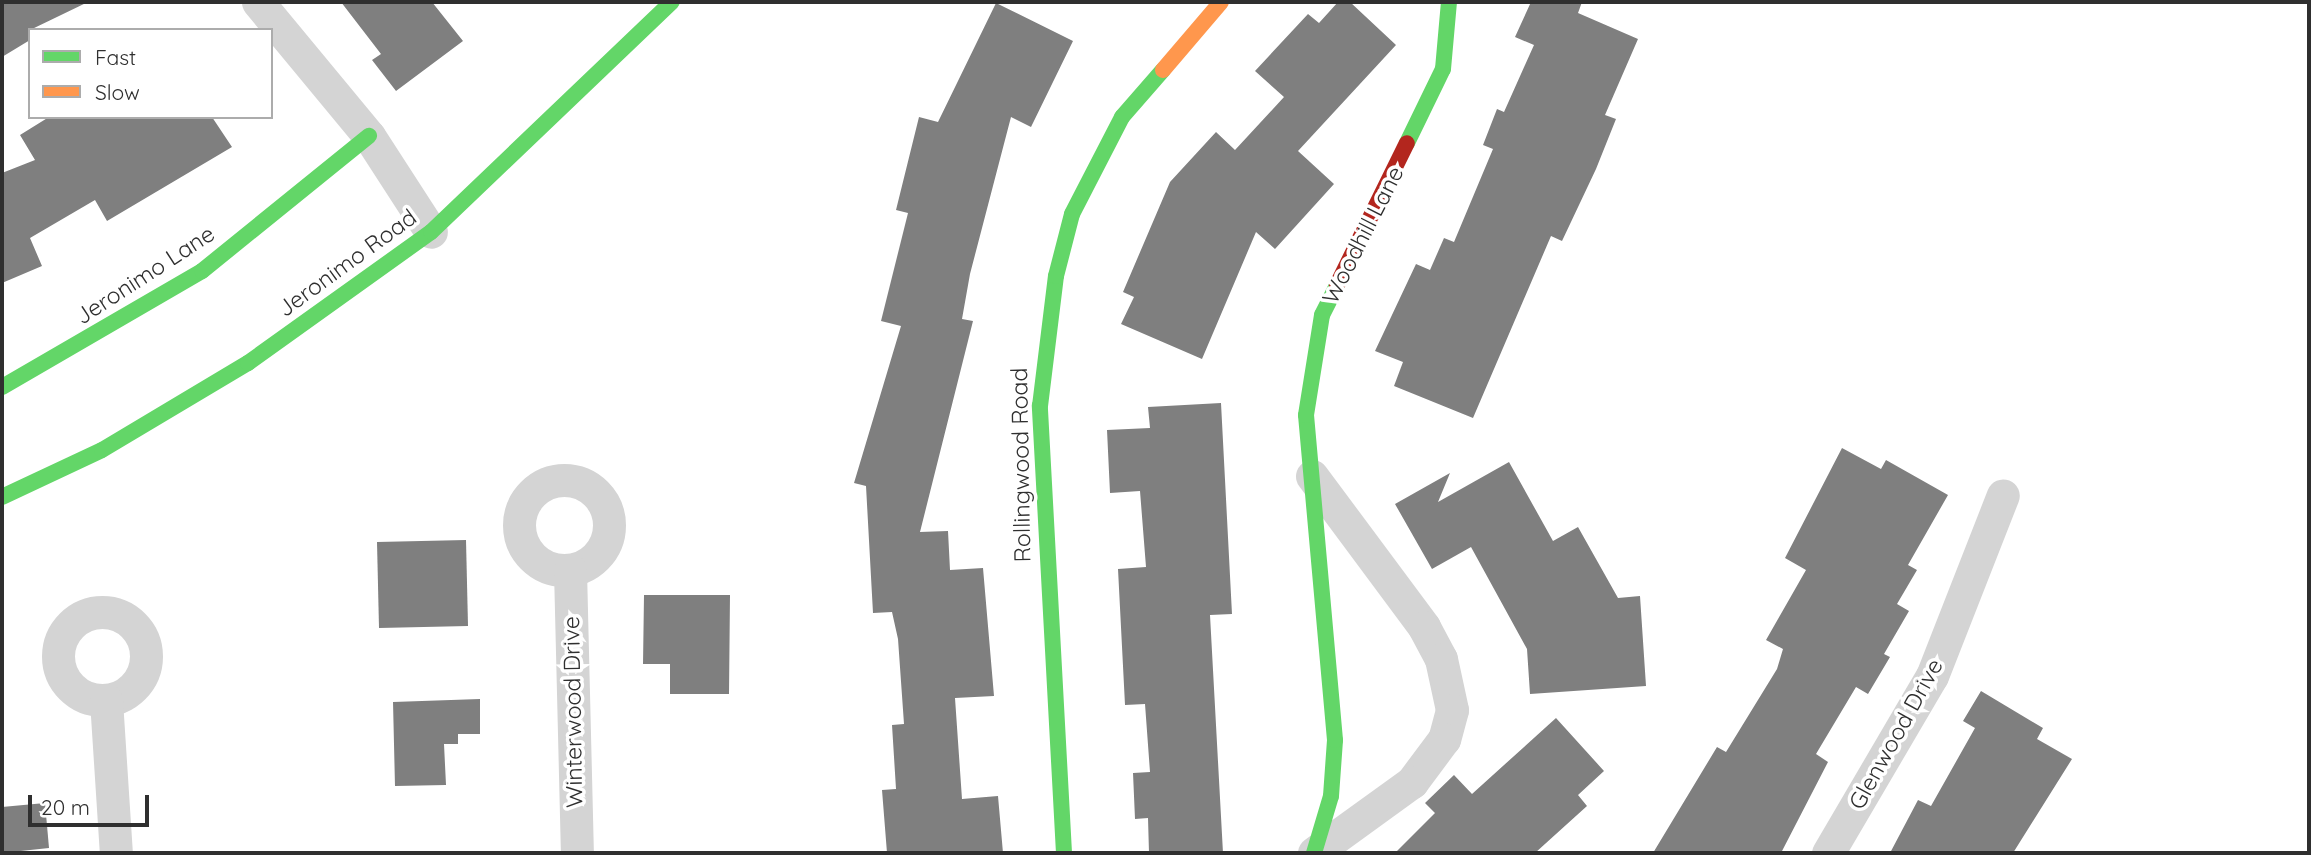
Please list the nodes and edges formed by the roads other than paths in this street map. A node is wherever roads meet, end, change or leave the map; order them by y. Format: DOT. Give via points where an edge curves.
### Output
graph roads {
  1 [pos="258,2"];
  2 [pos="671,2"];
  3 [pos="1221,2"];
  4 [pos="1449,2"];
  5 [pos="369,136"];
  6 [pos="431,232"];
  7 [pos="2,387"];
  8 [pos="1312,476"];
  9 [pos="2003,495"];
  10 [pos="2,497"];
  11 [pos="570,570"];
  12 [pos="106,700"];
  13 [pos="116,853"];
  14 [pos="577,853"];
  15 [pos="1064,853"];
  16 [pos="1314,853"];
  17 [pos="1828,853"];
  1 -- 5 [label="street"];
  2 -- 6 [label="street, Jeronimo Road"];
  3 -- 15 [label="street, Rollingwood Road" via="1122,117 1072,214 1056,276 1040,406"];
  4 -- 8 [label="street, Woodhill Lane" via="1443,69 1322,315 1306,415"];
  5 -- 6 [label="street"];
  5 -- 7 [label="street, Jeronimo Lane" via="202,271"];
  6 -- 10 [label="street, Jeronimo Road" via="248,363 102,450"];
  8 -- 16 [label="street, Woodhill Lane" via="1335,740 1331,796"];
  8 -- 16 [label="street, Woodhill Lane" via="1424,627 1441,659 1452,710 1444,740 1412,782"];
  9 -- 17 [label="street, Glenwood Drive" via="1932,676"];
  11 -- 14 [label="street, Winterwood Drive"];
  12 -- 13 [label="street"];
}
